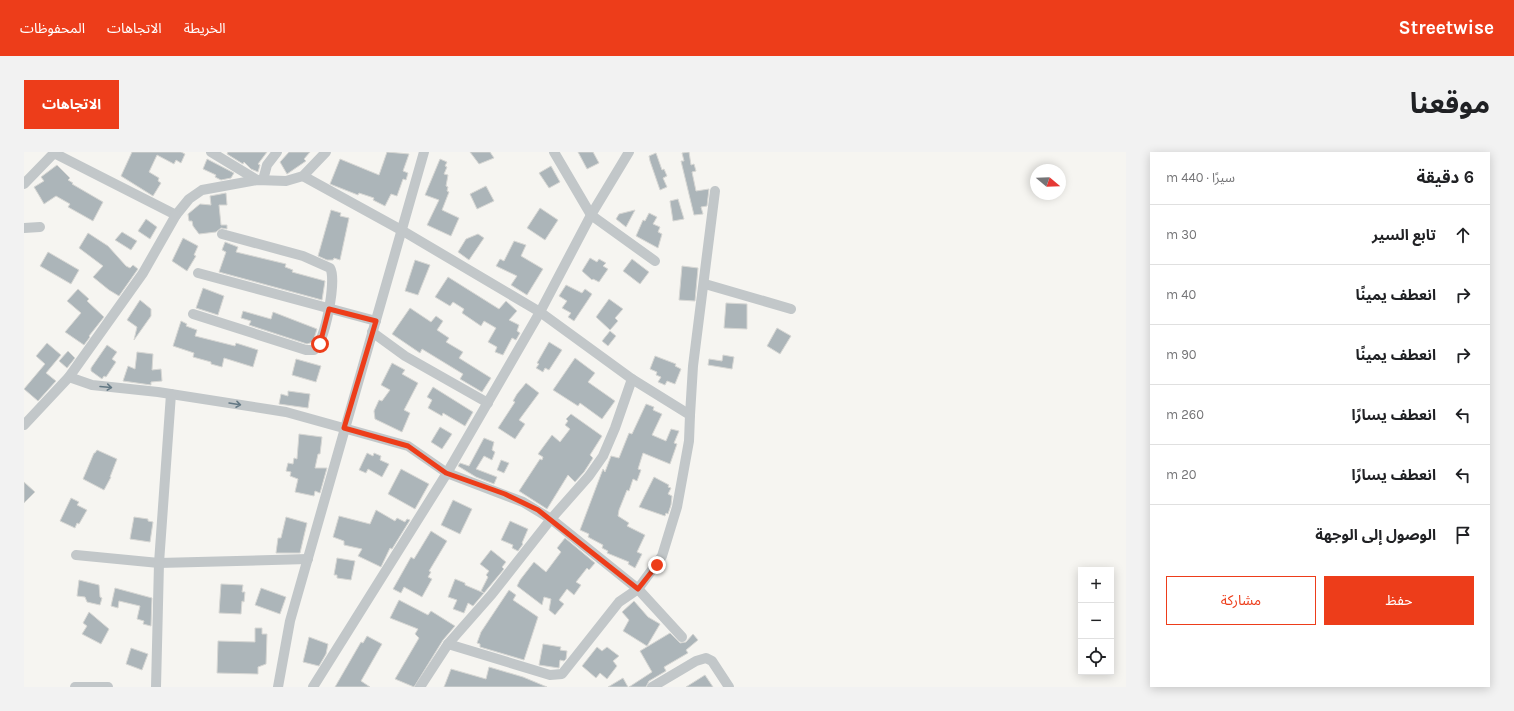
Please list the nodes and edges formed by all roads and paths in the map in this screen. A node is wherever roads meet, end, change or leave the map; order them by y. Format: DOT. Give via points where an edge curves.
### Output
graph roads {
  1 [pos="212,152"];
  2 [pos="277,152"];
  3 [pos="326,152"];
  4 [pos="424,152"];
  5 [pos="554,152"];
  6 [pos="629,152"];
  7 [pos="55,153"];
  8 [pos="303,176"];
  9 [pos="260,180"];
  10 [pos="24,184"];
  11 [pos="715,191"];
  12 [pos="176,215"];
  13 [pos="591,216"];
  14 [pos="40,227"];
  15 [pos="24,228"];
  16 [pos="402,231"];
  17 [pos="222,234"];
  18 [pos="655,261"];
  19 [pos="198,273"];
  20 [pos="704,284"];
  21 [pos="329,309"];
  22 [pos="791,309"];
  23 [pos="540,312"];
  24 [pos="193,314"];
  25 [pos="376,321"];
  26 [pos="372,332"];
  27 [pos="69,377"];
  28 [pos="632,379"];
  29 [pos="171,394"];
  30 [pos="488,403"];
  31 [pos="690,415"];
  32 [pos="24,425"];
  33 [pos="344,428"];
  34 [pos="446,473"];
  35 [pos="551,519"];
  36 [pos="76,555"];
  37 [pos="308,559"];
  38 [pos="160,563"];
  39 [pos="638,589"];
  40 [pos="682,638"];
  41 [pos="448,644"];
  42 [pos="75,687"];
  43 [pos="108,687"];
  44 [pos="156,687"];
  45 [pos="278,687"];
  46 [pos="313,687"];
  47 [pos="420,687"];
  48 [pos="652,687"];
  49 [pos="729,687"];
  1 -- 9 [label="street"];
  2 -- 9 [label="street"];
  3 -- 8 [label="street"];
  4 -- 16 [label="street"];
  5 -- 13 [label="street"];
  6 -- 13 [label="street"];
  7 -- 10 [label="street"];
  7 -- 12 [label="street"];
  8 -- 9 [label="street" via="286,181"];
  8 -- 16 [label="street"];
  9 -- 12 [label="street" via="202,190 189,199"];
  11 -- 20 [label="street"];
  12 -- 27 [label="street" via="143,274"];
  13 -- 18 [label="street"];
  13 -- 23 [label="street"];
  14 -- 15 [label="street"];
  16 -- 23 [label="street"];
  16 -- 25 [label="street"];
  17 -- 21 [label="street" via="303,256 330,268 333,277"];
  19 -- 21 [label="street"];
  20 -- 22 [label="street"];
  20 -- 31 [label="street" via="693,366"];
  21 -- 24 [label="street" via="320,344 311,351"];
  21 -- 25 [label="street"];
  23 -- 28 [label="street"];
  23 -- 30 [label="street"];
  25 -- 26 [label="street"];
  26 -- 30 [label="street" via="405,356"];
  26 -- 33 [label="street"];
  27 -- 29 [label="street, one-way" via="92,385"];
  27 -- 32 [label="street"];
  28 -- 31 [label="street"];
  28 -- 35 [label="street" via="603,456"];
  29 -- 33 [label="street, one-way" via="286,412"];
  29 -- 38 [label="street"];
  30 -- 34 [label="street"];
  31 -- 39 [label="street" via="690,441 668,541 657,565"];
  33 -- 34 [label="street" via="408,446"];
  33 -- 37 [label="street"];
  34 -- 35 [label="street" via="523,502"];
  34 -- 46 [label="street"];
  35 -- 39 [label="street"];
  35 -- 41 [label="street" via="492,594"];
  36 -- 38 [label="street"];
  37 -- 38 [label="street"];
  37 -- 45 [label="street" via="290,621"];
  38 -- 44 [label="street"];
  39 -- 40 [label="street"];
  39 -- 41 [label="street" via="619,602 562,674 557,676"];
  41 -- 47 [label="street"];
  42 -- 43 [label="street"];
  48 -- 49 [label="street" via="696,661 706,658 712,661"];
}
